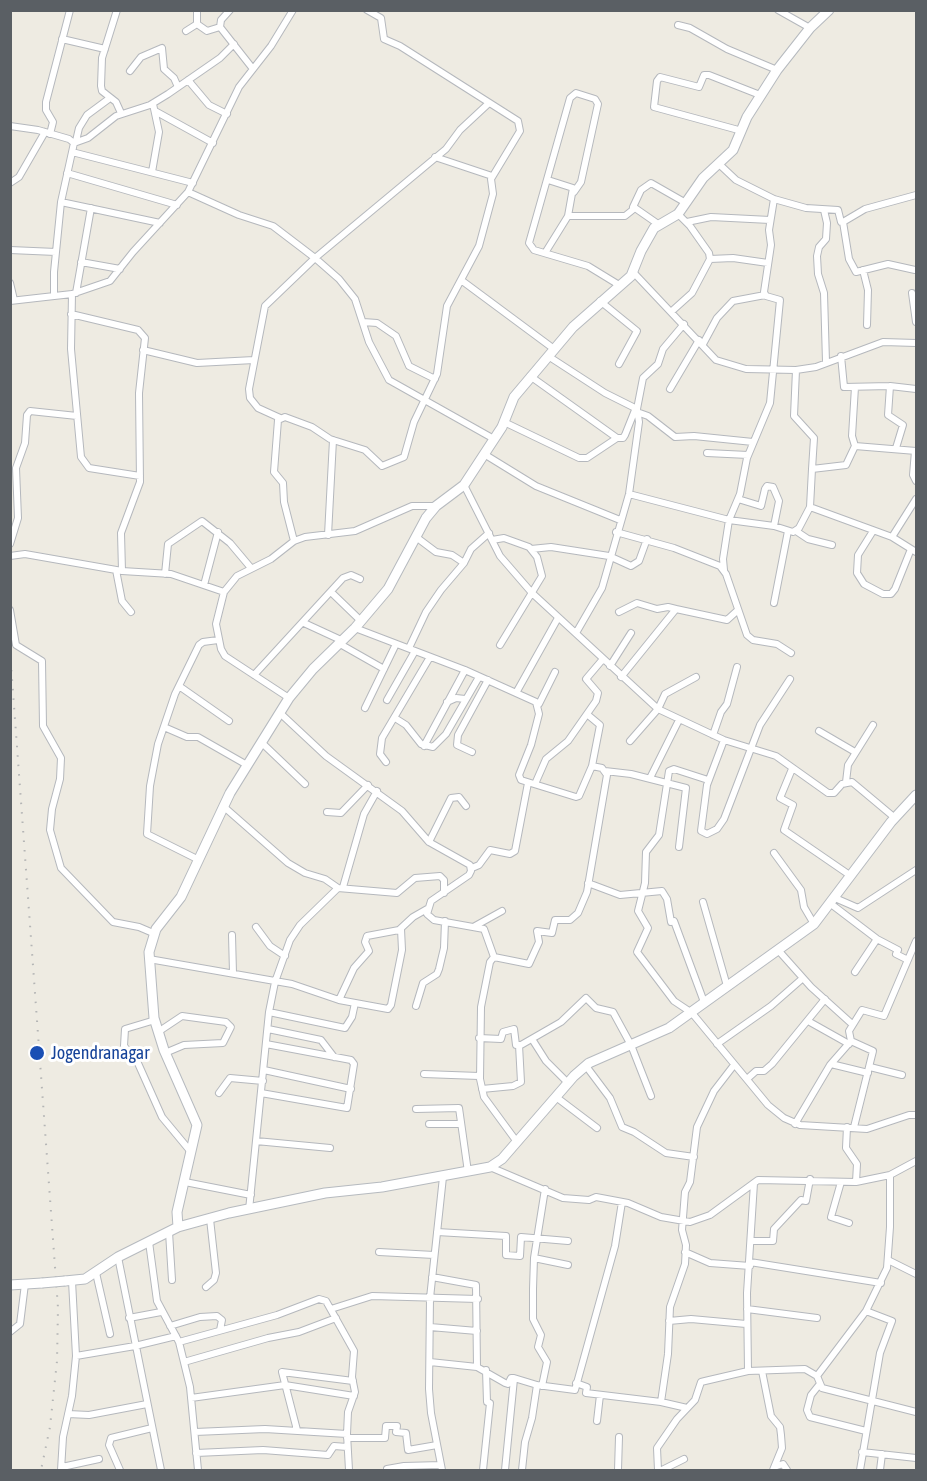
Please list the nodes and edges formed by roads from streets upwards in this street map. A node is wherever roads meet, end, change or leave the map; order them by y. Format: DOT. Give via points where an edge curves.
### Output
graph roads {
  1 [pos="70,10"];
  2 [pos="117,10"];
  3 [pos="197,10"];
  4 [pos="230,10"];
  5 [pos="294,10"];
  6 [pos="367,10"];
  7 [pos="778,10"];
  8 [pos="823,12"];
  9 [pos="197,24"];
  10 [pos="678,25"];
  11 [pos="220,27"];
  12 [pos="810,28"];
  13 [pos="186,31"];
  14 [pos="62,39"];
  15 [pos="234,44"];
  16 [pos="105,49"];
  17 [pos="253,69"];
  18 [pos="777,70"];
  19 [pos="130,71"];
  20 [pos="188,80"];
  21 [pos="178,87"];
  22 [pos="760,95"];
  23 [pos="110,98"];
  24 [pos="489,103"];
  25 [pos="153,104"];
  26 [pos="155,111"];
  27 [pos="121,113"];
  28 [pos="227,114"];
  29 [pos="10,126"];
  30 [pos="742,131"];
  31 [pos="47,133"];
  32 [pos="75,142"];
  33 [pos="213,143"];
  34 [pos="72,152"];
  35 [pos="435,157"];
  36 [pos="719,164"];
  37 [pos="152,172"];
  38 [pos="67,173"];
  39 [pos="492,176"];
  40 [pos="548,180"];
  41 [pos="10,183"];
  42 [pos="193,183"];
  43 [pos="188,192"];
  44 [pos="574,192"];
  45 [pos="916,195"];
  46 [pos="774,199"];
  47 [pos="62,202"];
  48 [pos="686,203"];
  49 [pos="177,205"];
  50 [pos="633,207"];
  51 [pos="91,208"];
  52 [pos="824,210"];
  53 [pos="678,214"];
  54 [pos="568,216"];
  55 [pos="771,220"];
  56 [pos="687,222"];
  57 [pos="843,222"];
  58 [pos="160,223"];
  59 [pos="658,224"];
  60 [pos="10,250"];
  61 [pos="56,252"];
  62 [pos="544,253"];
  63 [pos="315,258"];
  64 [pos="710,260"];
  65 [pos="81,262"];
  66 [pos="768,263"];
  67 [pos="120,269"];
  68 [pos="863,270"];
  69 [pos="915,270"];
  70 [pos="633,272"];
  71 [pos="461,280"];
  72 [pos="10,283"];
  73 [pos="619,285"];
  74 [pos="74,293"];
  75 [pos="912,293"];
  76 [pos="765,295"];
  77 [pos="54,296"];
  78 [pos="12,301"];
  79 [pos="600,301"];
  80 [pos="672,311"];
  81 [pos="71,314"];
  82 [pos="363,322"];
  83 [pos="916,322"];
  84 [pos="684,324"];
  85 [pos="867,325"];
  86 [pos="701,342"];
  87 [pos="916,343"];
  88 [pos="143,350"];
  89 [pos="551,353"];
  90 [pos="841,357"];
  91 [pos="254,360"];
  92 [pos="826,362"];
  93 [pos="619,364"];
  94 [pos="796,370"];
  95 [pos="774,372"];
  96 [pos="530,376"];
  97 [pos="435,379"];
  98 [pos="890,386"];
  99 [pos="855,387"];
  100 [pos="670,389"];
  101 [pos="916,389"];
  102 [pos="424,400"];
  103 [pos="636,410"];
  104 [pos="77,416"];
  105 [pos="280,418"];
  106 [pos="504,422"];
  107 [pos="617,438"];
  108 [pos="494,439"];
  109 [pos="333,440"];
  110 [pos="753,442"];
  111 [pos="855,446"];
  112 [pos="896,448"];
  113 [pos="916,451"];
  114 [pos="706,453"];
  115 [pos="484,454"];
  116 [pos="747,455"];
  117 [pos="812,469"];
  118 [pos="141,476"];
  119 [pos="916,481"];
  120 [pos="464,484"];
  121 [pos="629,494"];
  122 [pos="738,499"];
  123 [pos="916,499"];
  124 [pos="436,506"];
  125 [pos="810,507"];
  126 [pos="914,513"];
  127 [pos="620,520"];
  128 [pos="729,520"];
  129 [pos="774,526"];
  130 [pos="788,531"];
  131 [pos="796,531"];
  132 [pos="873,531"];
  133 [pos="218,532"];
  134 [pos="616,532"];
  135 [pos="489,533"];
  136 [pos="328,535"];
  137 [pos="416,537"];
  138 [pos="892,537"];
  139 [pos="647,539"];
  140 [pos="492,540"];
  141 [pos="294,541"];
  142 [pos="10,544"];
  143 [pos="832,546"];
  144 [pos="531,549"];
  145 [pos="914,551"];
  146 [pos="10,556"];
  147 [pos="609,556"];
  148 [pos="464,563"];
  149 [pos="251,568"];
  150 [pos="724,570"];
  151 [pos="119,571"];
  152 [pos="165,574"];
  153 [pos="360,579"];
  154 [pos="204,585"];
  155 [pos="224,592"];
  156 [pos="331,592"];
  157 [pos="532,593"];
  158 [pos="774,603"];
  159 [pos="676,609"];
  160 [pos="10,610"];
  161 [pos="738,610"];
  162 [pos="131,612"];
  163 [pos="619,612"];
  164 [pos="558,618"];
  165 [pos="304,623"];
  166 [pos="358,625"];
  167 [pos="576,633"];
  168 [pos="631,633"];
  169 [pos="218,640"];
  170 [pos="342,642"];
  171 [pos="396,644"];
  172 [pos="500,645"];
  173 [pos="412,650"];
  174 [pos="791,653"];
  175 [pos="430,657"];
  176 [pos="603,659"];
  177 [pos="610,666"];
  178 [pos="737,667"];
  179 [pos="384,669"];
  180 [pos="465,670"];
  181 [pos="555,672"];
  182 [pos="254,675"];
  183 [pos="479,676"];
  184 [pos="621,677"];
  185 [pos="696,677"];
  186 [pos="790,679"];
  187 [pos="488,680"];
  188 [pos="179,687"];
  189 [pos="516,693"];
  190 [pos="289,698"];
  191 [pos="465,699"];
  192 [pos="387,700"];
  193 [pos="446,702"];
  194 [pos="539,704"];
  195 [pos="365,708"];
  196 [pos="658,709"];
  197 [pos="280,713"];
  198 [pos="588,715"];
  199 [pos="395,718"];
  200 [pos="679,720"];
  201 [pos="229,721"];
  202 [pos="873,725"];
  203 [pos="164,727"];
  204 [pos="819,730"];
  205 [pos="713,735"];
  206 [pos="724,740"];
  207 [pos="630,741"];
  208 [pos="261,742"];
  209 [pos="424,746"];
  210 [pos="750,749"];
  211 [pos="472,752"];
  212 [pos="855,752"];
  213 [pos="386,762"];
  214 [pos="247,765"];
  215 [pos="591,766"];
  216 [pos="792,769"];
  217 [pos="605,771"];
  218 [pos="650,778"];
  219 [pos="708,780"];
  220 [pos="667,782"];
  221 [pos="846,782"];
  222 [pos="528,783"];
  223 [pos="305,784"];
  224 [pos="535,784"];
  225 [pos="368,785"];
  226 [pos="376,791"];
  227 [pos="916,795"];
  228 [pos="223,806"];
  229 [pos="466,807"];
  230 [pos="327,812"];
  231 [pos="895,818"];
  232 [pos="429,842"];
  233 [pos="679,847"];
  234 [pos="774,853"];
  235 [pos="199,860"];
  236 [pos="472,868"];
  237 [pos="916,870"];
  238 [pos="851,876"];
  239 [pos="588,883"];
  240 [pos="340,888"];
  241 [pos="642,892"];
  242 [pos="444,893"];
  243 [pos="833,901"];
  244 [pos="703,902"];
  245 [pos="427,909"];
  246 [pos="502,910"];
  247 [pos="445,921"];
  248 [pos="814,924"];
  249 [pos="474,926"];
  250 [pos="256,927"];
  251 [pos="401,929"];
  252 [pos="153,933"];
  253 [pos="232,935"];
  254 [pos="877,939"];
  255 [pos="916,941"];
  256 [pos="778,950"];
  257 [pos="285,956"];
  258 [pos="494,957"];
  259 [pos="149,959"];
  260 [pos="908,960"];
  261 [pos="855,972"];
  262 [pos="233,974"];
  263 [pos="802,978"];
  264 [pos="275,982"];
  265 [pos="727,986"];
  266 [pos="825,999"];
  267 [pos="339,1000"];
  268 [pos="704,1002"];
  269 [pos="355,1003"];
  270 [pos="416,1006"];
  271 [pos="269,1012"];
  272 [pos="692,1013"];
  273 [pos="155,1020"];
  274 [pos="808,1021"];
  275 [pos="852,1024"];
  276 [pos="268,1029"];
  277 [pos="158,1032"];
  278 [pos="479,1038"];
  279 [pos="532,1039"];
  280 [pos="850,1042"];
  281 [pos="266,1044"];
  282 [pos="717,1044"];
  283 [pos="519,1045"];
  284 [pos="631,1045"];
  285 [pos="165,1053"];
  286 [pos="334,1057"];
  287 [pos="831,1064"];
  288 [pos="734,1065"];
  289 [pos="586,1066"];
  290 [pos="264,1070"];
  291 [pos="869,1070"];
  292 [pos="424,1074"];
  293 [pos="902,1075"];
  294 [pos="479,1076"];
  295 [pos="747,1079"];
  296 [pos="263,1081"];
  297 [pos="568,1083"];
  298 [pos="351,1089"];
  299 [pos="482,1089"];
  300 [pos="219,1093"];
  301 [pos="261,1093"];
  302 [pos="651,1096"];
  303 [pos="556,1097"];
  304 [pos="416,1109"];
  305 [pos="916,1115"];
  306 [pos="429,1124"];
  307 [pos="461,1124"];
  308 [pos="795,1124"];
  309 [pos="847,1127"];
  310 [pos="597,1128"];
  311 [pos="854,1128"];
  312 [pos="256,1141"];
  313 [pos="517,1142"];
  314 [pos="330,1148"];
  315 [pos="190,1152"];
  316 [pos="694,1157"];
  317 [pos="916,1161"];
  318 [pos="489,1167"];
  319 [pos="468,1172"];
  320 [pos="890,1174"];
  321 [pos="443,1177"];
  322 [pos="810,1179"];
  323 [pos="185,1182"];
  324 [pos="754,1182"];
  325 [pos="841,1182"];
  326 [pos="856,1182"];
  327 [pos="545,1189"];
  328 [pos="250,1195"];
  329 [pos="622,1202"];
  330 [pos="249,1210"];
  331 [pos="210,1219"];
  332 [pos="683,1222"];
  333 [pos="849,1223"];
  334 [pos="173,1230"];
  335 [pos="437,1232"];
  336 [pos="537,1238"];
  337 [pos="752,1240"];
  338 [pos="568,1241"];
  339 [pos="149,1242"];
  340 [pos="379,1252"];
  341 [pos="685,1252"];
  342 [pos="434,1255"];
  343 [pos="118,1257"];
  344 [pos="534,1258"];
  345 [pos="888,1260"];
  346 [pos="750,1264"];
  347 [pos="568,1265"];
  348 [pos="96,1273"];
  349 [pos="916,1274"];
  350 [pos="432,1277"];
  351 [pos="172,1280"];
  352 [pos="69,1281"];
  353 [pos="881,1283"];
  354 [pos="11,1284"];
  355 [pos="25,1284"];
  356 [pos="206,1287"];
  357 [pos="430,1298"];
  358 [pos="478,1299"];
  359 [pos="331,1308"];
  360 [pos="747,1309"];
  361 [pos="867,1311"];
  362 [pos="161,1312"];
  363 [pos="129,1318"];
  364 [pos="336,1318"];
  365 [pos="817,1318"];
  366 [pos="669,1321"];
  367 [pos="746,1324"];
  368 [pos="170,1326"];
  369 [pos="430,1328"];
  370 [pos="220,1330"];
  371 [pos="477,1331"];
  372 [pos="10,1332"];
  373 [pos="110,1334"];
  374 [pos="178,1339"];
  375 [pos="135,1346"];
  376 [pos="76,1356"];
  377 [pos="184,1362"];
  378 [pos="430,1362"];
  379 [pos="477,1367"];
  380 [pos="486,1370"];
  381 [pos="748,1371"];
  382 [pos="762,1371"];
  383 [pos="326,1376"];
  384 [pos="817,1376"];
  385 [pos="514,1378"];
  386 [pos="352,1381"];
  387 [pos="285,1385"];
  388 [pos="539,1385"];
  389 [pos="819,1385"];
  390 [pos="575,1387"];
  391 [pos="321,1391"];
  392 [pos="600,1395"];
  393 [pos="354,1396"];
  394 [pos="191,1398"];
  395 [pos="871,1401"];
  396 [pos="661,1402"];
  397 [pos="147,1404"];
  398 [pos="687,1408"];
  399 [pos="916,1412"];
  400 [pos="68,1414"];
  401 [pos="597,1421"];
  402 [pos="152,1428"];
  403 [pos="297,1431"];
  404 [pos="866,1431"];
  405 [pos="195,1432"];
  406 [pos="347,1436"];
  407 [pos="619,1437"];
  408 [pos="437,1445"];
  409 [pos="348,1447"];
  410 [pos="862,1452"];
  411 [pos="196,1453"];
  412 [pos="882,1454"];
  413 [pos="916,1458"];
  414 [pos="99,1459"];
  415 [pos="684,1459"];
  416 [pos="442,1468"];
  417 [pos="776,1468"];
  418 [pos="62,1469"];
  419 [pos="387,1469"];
  420 [pos="120,1470"];
  421 [pos="161,1470"];
  422 [pos="198,1470"];
  423 [pos="349,1470"];
  424 [pos="483,1470"];
  425 [pos="505,1470"];
  426 [pos="522,1470"];
  427 [pos="618,1470"];
  428 [pos="657,1470"];
  429 [pos="662,1470"];
  430 [pos="786,1470"];
  431 [pos="860,1470"];
  432 [pos="879,1470"];
  1 -- 14 [label="street"];
  2 -- 16 [label="street"];
  3 -- 9 [label="street"];
  4 -- 11 [label="street"];
  5 -- 17 [label="street"];
  6 -- 24 [label="street" via="381,18 384,39"];
  7 -- 12 [label="street"];
  8 -- 12 [label="street"];
  9 -- 11 [label="street" via="207,31"];
  9 -- 13 [label="street"];
  10 -- 18 [label="street"];
  11 -- 15 [label="street"];
  12 -- 18 [label="street"];
  14 -- 16 [label="street"];
  14 -- 31 [label="street" via="46,102 53,122"];
  15 -- 17 [label="street"];
  15 -- 20 [label="street"];
  16 -- 23 [label="street" via="101,86"];
  17 -- 28 [label="street" via="239,87"];
  18 -- 22 [label="street"];
  19 -- 21 [label="street" via="141,57 162,48 164,69"];
  20 -- 21 [label="street"];
  20 -- 28 [label="street" via="209,105"];
  21 -- 25 [label="street"];
  22 -- 30 [label="street"];
  22 -- 30 [label="street" via="709,75 704,75 699,87 660,76 657,81 654,107"];
  23 -- 27 [label="street"];
  23 -- 32 [label="street" via="87,115"];
  24 -- 35 [label="street"];
  24 -- 39 [label="street" via="521,127"];
  25 -- 26 [label="street"];
  25 -- 27 [label="street"];
  26 -- 33 [label="street"];
  26 -- 37 [label="street" via="159,139"];
  27 -- 32 [label="street" via="88,138"];
  28 -- 33 [label="street"];
  29 -- 31 [label="street"];
  30 -- 36 [label="street" via="733,150"];
  31 -- 32 [label="street"];
  31 -- 41 [label="street" via="19,177"];
  32 -- 34 [label="street"];
  33 -- 42 [label="street"];
  34 -- 37 [label="street"];
  34 -- 38 [label="street"];
  35 -- 39 [label="street"];
  35 -- 63 [label="street"];
  36 -- 46 [label="street" via="736,180"];
  36 -- 48 [label="street" via="703,178"];
  37 -- 42 [label="street"];
  38 -- 47 [label="street"];
  38 -- 49 [label="street"];
  39 -- 71 [label="street" via="493,194 479,246"];
  40 -- 44 [label="street" via="570,186"];
  40 -- 44 [label="street" via="572,94 595,99 598,105 583,171"];
  40 -- 62 [label="street" via="530,239 532,249"];
  42 -- 43 [label="street"];
  43 -- 49 [label="street"];
  43 -- 63 [label="street" via="273,226"];
  44 -- 54 [label="street"];
  45 -- 57 [label="street" via="865,209"];
  46 -- 52 [label="street"];
  46 -- 55 [label="street"];
  47 -- 51 [label="street"];
  47 -- 61 [label="street"];
  48 -- 50 [label="street" via="651,183 641,190"];
  48 -- 53 [label="street"];
  49 -- 58 [label="street"];
  50 -- 54 [label="street" via="625,216"];
  50 -- 59 [label="street"];
  51 -- 58 [label="street"];
  51 -- 65 [label="street"];
  52 -- 57 [label="street" via="838,210"];
  52 -- 92 [label="street" via="826,239 817,256 824,293"];
  53 -- 56 [label="street"];
  53 -- 59 [label="street"];
  54 -- 62 [label="street"];
  55 -- 56 [label="street" via="711,217"];
  55 -- 66 [label="street"];
  56 -- 64 [label="street"];
  57 -- 68 [label="street" via="852,268 857,273"];
  58 -- 67 [label="street"];
  59 -- 70 [label="street" via="641,250"];
  60 -- 61 [label="street"];
  61 -- 77 [label="street"];
  62 -- 73 [label="street" via="588,266"];
  63 -- 82 [label="street" via="351,293"];
  63 -- 91 [label="street" via="265,306"];
  64 -- 66 [label="street" via="733,258"];
  64 -- 80 [label="street" via="692,293"];
  65 -- 67 [label="street"];
  65 -- 74 [label="street"];
  66 -- 76 [label="street"];
  67 -- 74 [label="street" via="108,284"];
  68 -- 69 [label="street" via="888,264"];
  68 -- 85 [label="street"];
  70 -- 73 [label="street"];
  70 -- 80 [label="street"];
  71 -- 89 [label="street"];
  71 -- 97 [label="street" via="447,306"];
  72 -- 78 [label="street"];
  73 -- 79 [label="street"];
  74 -- 77 [label="street"];
  74 -- 81 [label="street"];
  75 -- 83 [label="street"];
  76 -- 86 [label="street" via="733,301"];
  76 -- 95 [label="street" via="780,300"];
  77 -- 78 [label="street"];
  79 -- 89 [label="street"];
  79 -- 93 [label="street" via="637,331"];
  80 -- 84 [label="street"];
  81 -- 88 [label="street" via="138,330 145,338"];
  81 -- 104 [label="street"];
  82 -- 97 [label="street" via="377,323 396,336 409,366"];
  82 -- 102 [label="street" via="384,375"];
  84 -- 86 [label="street"];
  84 -- 103 [label="street" via="663,349 658,364 643,378"];
  86 -- 95 [label="street" via="719,361"];
  86 -- 100 [label="street"];
  87 -- 90 [label="street" via="882,342"];
  88 -- 91 [label="street" via="197,363"];
  88 -- 118 [label="street" via="139,393"];
  89 -- 96 [label="street"];
  89 -- 103 [label="street"];
  90 -- 92 [label="street"];
  90 -- 99 [label="street" via="842,385"];
  91 -- 105 [label="street" via="249,389 252,404"];
  92 -- 94 [label="street"];
  94 -- 95 [label="street"];
  94 -- 117 [label="street" via="794,416 814,438"];
  95 -- 110 [label="street" via="768,411"];
  96 -- 106 [label="street" via="511,401"];
  96 -- 107 [label="street"];
  97 -- 102 [label="street"];
  98 -- 99 [label="street"];
  98 -- 101 [label="street"];
  98 -- 112 [label="street" via="888,414 903,425"];
  99 -- 111 [label="street"];
  102 -- 108 [label="street"];
  102 -- 109 [label="street" via="405,454 399,460 382,466 364,450"];
  103 -- 107 [label="street" via="625,435"];
  103 -- 110 [label="street" via="675,437"];
  103 -- 121 [label="street" via="636,455"];
  104 -- 118 [label="street" via="85,465"];
  104 -- 142 [label="street" via="30,411 27,415 25,443 14,482 18,522"];
  105 -- 109 [label="street" via="308,425"];
  105 -- 141 [label="street" via="274,472 282,483"];
  106 -- 107 [label="street" via="579,458 587,458"];
  106 -- 108 [label="street"];
  108 -- 115 [label="street"];
  109 -- 136 [label="street"];
  110 -- 116 [label="street"];
  111 -- 112 [label="street"];
  111 -- 117 [label="street" via="846,465"];
  112 -- 113 [label="street"];
  113 -- 119 [label="street"];
  114 -- 116 [label="street"];
  115 -- 120 [label="street"];
  115 -- 127 [label="street" via="536,486"];
  116 -- 122 [label="street"];
  117 -- 125 [label="street"];
  118 -- 151 [label="street" via="121,533"];
  120 -- 124 [label="street"];
  120 -- 135 [label="street"];
  121 -- 127 [label="street"];
  121 -- 128 [label="street"];
  122 -- 128 [label="street"];
  122 -- 129 [label="street" via="761,506 765,489 773,487 779,501"];
  123 -- 126 [label="street"];
  124 -- 136 [label="street" via="412,506 355,531"];
  124 -- 137 [label="street"];
  125 -- 131 [label="street"];
  125 -- 132 [label="street"];
  126 -- 138 [label="street"];
  127 -- 134 [label="street"];
  128 -- 129 [label="street"];
  128 -- 150 [label="street"];
  129 -- 130 [label="street"];
  130 -- 131 [label="street"];
  130 -- 158 [label="street"];
  131 -- 143 [label="street"];
  132 -- 138 [label="street"];
  132 -- 145 [label="street" via="856,565 861,581 884,594 895,589"];
  133 -- 149 [label="street"];
  133 -- 152 [label="street" via="202,521 171,541"];
  133 -- 154 [label="street"];
  134 -- 139 [label="street"];
  134 -- 147 [label="street"];
  135 -- 140 [label="street"];
  135 -- 148 [label="street" via="471,549"];
  136 -- 141 [label="street"];
  137 -- 148 [label="street" via="436,552 452,555"];
  137 -- 166 [label="street" via="394,580"];
  138 -- 145 [label="street"];
  139 -- 147 [label="street" via="635,565 627,566"];
  139 -- 150 [label="street"];
  140 -- 144 [label="street" via="504,538"];
  140 -- 157 [label="street" via="500,556"];
  141 -- 149 [label="street" via="271,559"];
  144 -- 147 [label="street" via="551,547"];
  144 -- 157 [label="street" via="542,576"];
  146 -- 151 [label="street" via="25,554"];
  147 -- 167 [label="street" via="602,588"];
  148 -- 173 [label="street" via="426,612"];
  149 -- 155 [label="street" via="237,576"];
  150 -- 161 [label="street"];
  151 -- 152 [label="street"];
  151 -- 162 [label="street" via="122,602"];
  152 -- 154 [label="street"];
  153 -- 156 [label="street" via="351,575 344,578"];
  154 -- 155 [label="street"];
  155 -- 169 [label="street" via="216,624"];
  156 -- 165 [label="street"];
  156 -- 166 [label="street"];
  157 -- 164 [label="street"];
  157 -- 172 [label="street"];
  159 -- 161 [label="street" via="727,620"];
  159 -- 163 [label="street" via="637,603"];
  159 -- 184 [label="street"];
  160 -- 252 [label="street" via="16,645 42,661 43,726 61,758 50,830 61,868 113,922"];
  161 -- 174 [label="street" via="750,638 773,643"];
  164 -- 167 [label="street"];
  164 -- 189 [label="street"];
  165 -- 170 [label="street"];
  165 -- 182 [label="street"];
  166 -- 170 [label="street"];
  166 -- 171 [label="street"];
  167 -- 176 [label="street"];
  168 -- 177 [label="street"];
  169 -- 182 [label="street" via="225,656"];
  169 -- 188 [label="street" via="199,645"];
  170 -- 179 [label="street"];
  170 -- 190 [label="street"];
  171 -- 173 [label="street"];
  171 -- 179 [label="street"];
  173 -- 175 [label="street"];
  173 -- 192 [label="street"];
  175 -- 180 [label="street"];
  175 -- 199 [label="street"];
  176 -- 177 [label="street"];
  176 -- 198 [label="street" via="585,679 598,693"];
  177 -- 184 [label="street"];
  178 -- 205 [label="street" via="728,704"];
  179 -- 195 [label="street"];
  180 -- 183 [label="street"];
  180 -- 193 [label="street"];
  181 -- 194 [label="street"];
  182 -- 190 [label="street"];
  183 -- 187 [label="street"];
  183 -- 191 [label="street"];
  184 -- 196 [label="street"];
  185 -- 196 [label="street" via="668,692"];
  186 -- 210 [label="street" via="763,719"];
  187 -- 189 [label="street"];
  187 -- 211 [label="street" via="458,735 457,745"];
  188 -- 201 [label="street"];
  188 -- 203 [label="street"];
  189 -- 194 [label="street"];
  190 -- 197 [label="street"];
  191 -- 193 [label="street"];
  191 -- 209 [label="street" via="436,745"];
  193 -- 209 [label="street"];
  194 -- 222 [label="street" via="531,745 519,775"];
  196 -- 200 [label="street"];
  196 -- 207 [label="street"];
  197 -- 208 [label="street"];
  197 -- 225 [label="street" via="326,756"];
  198 -- 215 [label="street" via="600,725"];
  198 -- 224 [label="street" via="568,741 546,759"];
  199 -- 209 [label="street"];
  199 -- 213 [label="street" via="381,742 380,754"];
  200 -- 205 [label="street"];
  200 -- 218 [label="street"];
  202 -- 212 [label="street"];
  203 -- 214 [label="street" via="187,737 196,736"];
  203 -- 235 [label="street" via="150,786 147,834"];
  204 -- 212 [label="street"];
  205 -- 206 [label="street"];
  206 -- 210 [label="street"];
  206 -- 219 [label="street"];
  208 -- 214 [label="street"];
  208 -- 223 [label="street"];
  210 -- 216 [label="street" via="776,756"];
  210 -- 219 [label="street" via="724,819 707,834 701,831"];
  212 -- 221 [label="street" via="846,768"];
  214 -- 228 [label="street"];
  215 -- 217 [label="street"];
  215 -- 224 [label="street" via="576,797"];
  216 -- 221 [label="street" via="828,793 834,794"];
  216 -- 238 [label="street" via="780,798 793,805 784,830"];
  217 -- 218 [label="street"];
  217 -- 239 [label="street" via="607,779"];
  218 -- 220 [label="street"];
  219 -- 220 [label="street" via="671,769"];
  220 -- 233 [label="street" via="683,786 687,792"];
  220 -- 241 [label="street" via="659,835 646,852"];
  221 -- 231 [label="street" via="852,782"];
  222 -- 224 [label="street"];
  222 -- 236 [label="street" via="513,853 490,850"];
  225 -- 226 [label="street"];
  225 -- 230 [label="street" via="340,813"];
  226 -- 232 [label="street" via="406,815"];
  226 -- 240 [label="street" via="366,809"];
  227 -- 231 [label="street"];
  228 -- 235 [label="street"];
  228 -- 240 [label="street" via="288,863"];
  229 -- 232 [label="street" via="459,796 451,798"];
  231 -- 238 [label="street"];
  232 -- 236 [label="street"];
  234 -- 248 [label="street" via="801,890 804,907"];
  235 -- 252 [label="street" via="178,901"];
  236 -- 242 [label="street" via="469,875"];
  237 -- 243 [label="street" via="858,908"];
  238 -- 243 [label="street"];
  239 -- 241 [label="street" via="620,896"];
  239 -- 258 [label="street" via="574,918 555,920 552,933 537,932 539,942 529,964"];
  240 -- 242 [label="street" via="397,893 415,878 440,876"];
  240 -- 257 [label="street" via="300,925"];
  241 -- 268 [label="street" via="660,890 668,899 671,922 674,921"];
  241 -- 272 [label="street" via="638,911 648,928 637,952 674,1001"];
  242 -- 245 [label="street"];
  243 -- 248 [label="street"];
  243 -- 254 [label="street"];
  244 -- 265 [label="street"];
  245 -- 247 [label="street" via="430,917"];
  245 -- 251 [label="street"];
  246 -- 249 [label="street"];
  247 -- 249 [label="street"];
  247 -- 270 [label="street" via="439,969 423,983"];
  248 -- 256 [label="street"];
  249 -- 258 [label="street" via="487,931"];
  250 -- 257 [label="street" via="270,946"];
  251 -- 267 [label="street" via="367,936 369,951 354,968"];
  251 -- 269 [label="street" via="402,950 391,1005 383,1009"];
  252 -- 259 [label="street"];
  253 -- 262 [label="street"];
  254 -- 260 [label="street"];
  254 -- 261 [label="street"];
  255 -- 260 [label="street"];
  256 -- 263 [label="street"];
  256 -- 265 [label="street"];
  257 -- 264 [label="street"];
  258 -- 278 [label="street" via="483,998"];
  259 -- 262 [label="street"];
  259 -- 273 [label="street"];
  260 -- 275 [label="street" via="884,1016 862,1010"];
  262 -- 264 [label="street"];
  263 -- 266 [label="street"];
  263 -- 282 [label="street" via="771,1006"];
  264 -- 267 [label="street"];
  264 -- 271 [label="street"];
  265 -- 268 [label="street"];
  266 -- 274 [label="street"];
  266 -- 275 [label="street"];
  267 -- 269 [label="street"];
  268 -- 272 [label="street"];
  269 -- 271 [label="street" via="345,1028"];
  271 -- 276 [label="street"];
  272 -- 282 [label="street"];
  272 -- 284 [label="street"];
  273 -- 277 [label="street"];
  273 -- 315 [label="street" via="125,1029 124,1046 135,1058 167,1125"];
  274 -- 280 [label="street"];
  274 -- 295 [label="street" via="772,1064"];
  275 -- 280 [label="street"];
  276 -- 281 [label="street"];
  276 -- 286 [label="street" via="321,1040"];
  277 -- 285 [label="street"];
  277 -- 285 [label="street" via="182,1016 226,1022 231,1027 223,1043 184,1045"];
  278 -- 283 [label="street" via="501,1039 503,1032 514,1029"];
  278 -- 294 [label="street"];
  279 -- 283 [label="street"];
  279 -- 284 [label="street" via="561,1022 586,998 596,1008 613,1012"];
  279 -- 297 [label="street" via="542,1056"];
  280 -- 287 [label="street"];
  280 -- 291 [label="street" via="872,1050"];
  281 -- 286 [label="street"];
  281 -- 290 [label="street"];
  282 -- 288 [label="street"];
  283 -- 299 [label="street" via="521,1082"];
  284 -- 289 [label="street"];
  284 -- 302 [label="street"];
  285 -- 315 [label="street" via="196,1120 196,1140"];
  286 -- 298 [label="street" via="353,1062"];
  287 -- 291 [label="street"];
  287 -- 308 [label="street"];
  288 -- 295 [label="street"];
  288 -- 316 [label="street" via="714,1091 701,1120"];
  289 -- 297 [label="street"];
  289 -- 316 [label="street" via="610,1098 622,1127 666,1153"];
  290 -- 296 [label="street"];
  290 -- 298 [label="street"];
  291 -- 293 [label="street"];
  291 -- 311 [label="street"];
  292 -- 294 [label="street"];
  294 -- 299 [label="street"];
  295 -- 308 [label="street" via="772,1110"];
  296 -- 300 [label="street" via="230,1078"];
  296 -- 301 [label="street"];
  297 -- 303 [label="street"];
  298 -- 301 [label="street" via="349,1106 345,1108"];
  299 -- 313 [label="street"];
  301 -- 312 [label="street"];
  303 -- 310 [label="street"];
  303 -- 313 [label="street"];
  304 -- 307 [label="street" via="457,1107"];
  305 -- 311 [label="street" via="867,1129"];
  306 -- 307 [label="street"];
  307 -- 319 [label="street"];
  308 -- 309 [label="street"];
  309 -- 311 [label="street"];
  309 -- 326 [label="street" via="846,1148 857,1164"];
  312 -- 314 [label="street"];
  312 -- 328 [label="street"];
  313 -- 318 [label="street"];
  315 -- 323 [label="street"];
  316 -- 332 [label="street" via="685,1192"];
  317 -- 320 [label="street"];
  318 -- 319 [label="street"];
  318 -- 327 [label="street"];
  319 -- 321 [label="street"];
  320 -- 326 [label="street"];
  320 -- 345 [label="street"];
  321 -- 330 [label="street" via="325,1193"];
  321 -- 335 [label="street"];
  322 -- 324 [label="street"];
  322 -- 325 [label="street"];
  322 -- 337 [label="street" via="806,1201 801,1200 774,1229 773,1241"];
  323 -- 328 [label="street"];
  323 -- 334 [label="street"];
  324 -- 332 [label="street" via="710,1215"];
  324 -- 337 [label="street"];
  325 -- 326 [label="street"];
  325 -- 333 [label="street" via="831,1217"];
  327 -- 329 [label="street" via="569,1199 596,1197"];
  327 -- 336 [label="street"];
  328 -- 330 [label="street"];
  329 -- 332 [label="street"];
  329 -- 390 [label="street" via="615,1246"];
  330 -- 331 [label="street"];
  331 -- 334 [label="street"];
  331 -- 356 [label="street" via="216,1273"];
  332 -- 341 [label="street"];
  334 -- 339 [label="street"];
  334 -- 351 [label="street"];
  335 -- 336 [label="street" via="506,1236 506,1255 520,1256 521,1237"];
  335 -- 342 [label="street"];
  336 -- 338 [label="street"];
  336 -- 344 [label="street"];
  337 -- 346 [label="street"];
  339 -- 343 [label="street"];
  339 -- 362 [label="street"];
  340 -- 342 [label="street"];
  341 -- 346 [label="street" via="710,1263"];
  341 -- 366 [label="street"];
  342 -- 350 [label="street"];
  343 -- 348 [label="street"];
  343 -- 363 [label="street"];
  344 -- 347 [label="street"];
  344 -- 388 [label="street" via="533,1318 541,1335 538,1347 547,1362"];
  345 -- 349 [label="street"];
  345 -- 353 [label="street"];
  346 -- 353 [label="street"];
  346 -- 360 [label="street"];
  348 -- 352 [label="street"];
  348 -- 373 [label="street"];
  350 -- 357 [label="street"];
  350 -- 358 [label="street" via="472,1282 478,1288"];
  352 -- 355 [label="street, bridge"];
  352 -- 376 [label="street"];
  353 -- 361 [label="street"];
  354 -- 355 [label="street"];
  355 -- 372 [label="street" via="20,1324"];
  357 -- 358 [label="street"];
  357 -- 359 [label="street" via="366,1297"];
  357 -- 369 [label="street"];
  358 -- 371 [label="street"];
  359 -- 364 [label="street"];
  359 -- 370 [label="street" via="319,1299"];
  360 -- 365 [label="street"];
  360 -- 367 [label="street"];
  361 -- 384 [label="street"];
  361 -- 395 [label="street" via="892,1321 880,1353"];
  362 -- 363 [label="street"];
  362 -- 368 [label="street"];
  363 -- 375 [label="street"];
  364 -- 377 [label="street" via="299,1332"];
  364 -- 386 [label="street" via="353,1346"];
  366 -- 367 [label="street"];
  366 -- 396 [label="street"];
  367 -- 381 [label="street"];
  368 -- 370 [label="street" via="217,1316 222,1320"];
  368 -- 374 [label="street"];
  369 -- 371 [label="street"];
  369 -- 378 [label="street"];
  370 -- 374 [label="street"];
  371 -- 379 [label="street"];
  374 -- 375 [label="street"];
  374 -- 377 [label="street"];
  375 -- 376 [label="street"];
  375 -- 397 [label="street"];
  376 -- 400 [label="street"];
  377 -- 394 [label="street"];
  378 -- 379 [label="street"];
  378 -- 408 [label="street" via="430,1405"];
  379 -- 380 [label="street"];
  380 -- 385 [label="street" via="499,1382 508,1384"];
  380 -- 424 [label="street" via="490,1403"];
  381 -- 382 [label="street"];
  381 -- 398 [label="street" via="701,1382 695,1400"];
  382 -- 384 [label="street" via="798,1368"];
  382 -- 417 [label="street" via="771,1416 780,1427 782,1448"];
  383 -- 386 [label="street"];
  383 -- 387 [label="street" via="284,1371 281,1374"];
  383 -- 391 [label="street"];
  384 -- 389 [label="street"];
  385 -- 388 [label="street"];
  385 -- 425 [label="street"];
  386 -- 393 [label="street"];
  387 -- 391 [label="street"];
  387 -- 394 [label="street"];
  387 -- 403 [label="street"];
  388 -- 390 [label="street"];
  388 -- 426 [label="street"];
  389 -- 395 [label="street"];
  389 -- 404 [label="street" via="811,1395 807,1410 810,1417"];
  390 -- 392 [label="street" via="587,1387 586,1393"];
  391 -- 393 [label="street"];
  392 -- 396 [label="street"];
  392 -- 401 [label="street"];
  393 -- 406 [label="street" via="348,1412"];
  394 -- 405 [label="street"];
  395 -- 399 [label="street"];
  395 -- 404 [label="street"];
  396 -- 398 [label="street"];
  397 -- 400 [label="street" via="89,1415"];
  397 -- 402 [label="street"];
  398 -- 428 [label="street" via="657,1448"];
  400 -- 418 [label="street"];
  402 -- 420 [label="street" via="111,1438 109,1445"];
  402 -- 421 [label="street"];
  403 -- 405 [label="street"];
  403 -- 406 [label="street"];
  404 -- 410 [label="street"];
  405 -- 411 [label="street"];
  406 -- 408 [label="street" via="386,1438 386,1426 397,1426 396,1432 406,1433 408,1450"];
  406 -- 409 [label="street"];
  407 -- 427 [label="street"];
  408 -- 416 [label="street"];
  409 -- 411 [label="street" via="334,1446 328,1455 263,1450"];
  409 -- 423 [label="street"];
  410 -- 412 [label="street"];
  410 -- 431 [label="street"];
  411 -- 422 [label="street"];
  412 -- 413 [label="street"];
  412 -- 432 [label="street"];
  414 -- 418 [label="street"];
  415 -- 429 [label="street"];
  416 -- 419 [label="street"];
  417 -- 430 [label="street" via="783,1464"];
}
